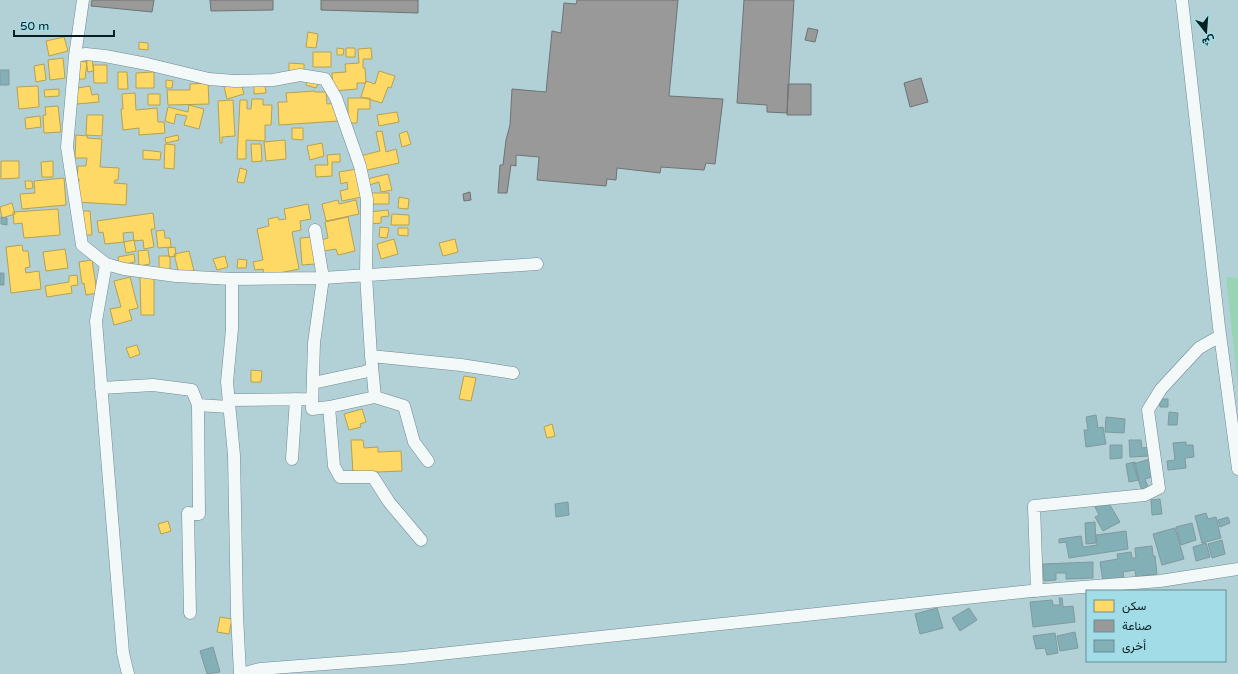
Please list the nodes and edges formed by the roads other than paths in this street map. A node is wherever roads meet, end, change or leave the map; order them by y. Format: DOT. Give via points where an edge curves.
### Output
graph roads {
  1 [pos="83,0"];
  2 [pos="1182,0"];
  3 [pos="75,56"];
  4 [pos="315,230"];
  5 [pos="106,264"];
  6 [pos="537,264"];
  7 [pos="366,275"];
  8 [pos="322,278"];
  9 [pos="232,279"];
  10 [pos="1220,336"];
  11 [pos="371,356"];
  12 [pos="372,369"];
  13 [pos="513,373"];
  14 [pos="313,383"];
  15 [pos="102,388"];
  16 [pos="375,397"];
  17 [pos="296,399"];
  18 [pos="312,399"];
  19 [pos="229,404"];
  20 [pos="198,405"];
  21 [pos="328,407"];
  22 [pos="292,459"];
  23 [pos="428,461"];
  24 [pos="1238,469"];
  25 [pos="421,540"];
  26 [pos="1238,568"];
  27 [pos="1037,591"];
  28 [pos="190,612"];
  29 [pos="128,674"];
  30 [pos="241,674"];
  1 -- 3 [label="street"];
  2 -- 10 [label="street"];
  3 -- 5 [label="street" via="67,147 69,162 82,245"];
  3 -- 7 [label="street" via="105,56 209,79 273,80 300,75 325,79 336,98 360,166 367,199"];
  4 -- 8 [label="street"];
  5 -- 9 [label="street" via="176,276"];
  5 -- 15 [label="street" via="96,321"];
  6 -- 7 [label="street"];
  7 -- 8 [label="street"];
  7 -- 11 [label="street"];
  8 -- 9 [label="street"];
  8 -- 14 [label="street" via="314,343"];
  9 -- 19 [label="street" via="232,329 227,382"];
  10 -- 24 [label="street"];
  10 -- 27 [label="street" via="1199,348 1161,389 1148,410 1159,488 1145,495 1034,506"];
  11 -- 12 [label="street"];
  11 -- 13 [label="street"];
  12 -- 14 [label="street"];
  12 -- 16 [label="street"];
  14 -- 18 [label="street"];
  15 -- 20 [label="street" via="153,385 192,390"];
  15 -- 29 [label="street" via="123,653"];
  16 -- 21 [label="street"];
  16 -- 23 [label="street" via="404,406 414,442"];
  17 -- 18 [label="street"];
  17 -- 19 [label="street"];
  17 -- 22 [label="street"];
  18 -- 21 [label="street" via="312,409"];
  19 -- 20 [label="street"];
  19 -- 30 [label="street" via="234,455 237,615"];
  20 -- 28 [label="street" via="200,514 188,513"];
  21 -- 25 [label="street" via="334,466 340,476 373,477 389,502"];
  26 -- 27 [label="street" via="1160,581"];
  27 -- 30 [label="street" via="403,658 260,669"];
}
